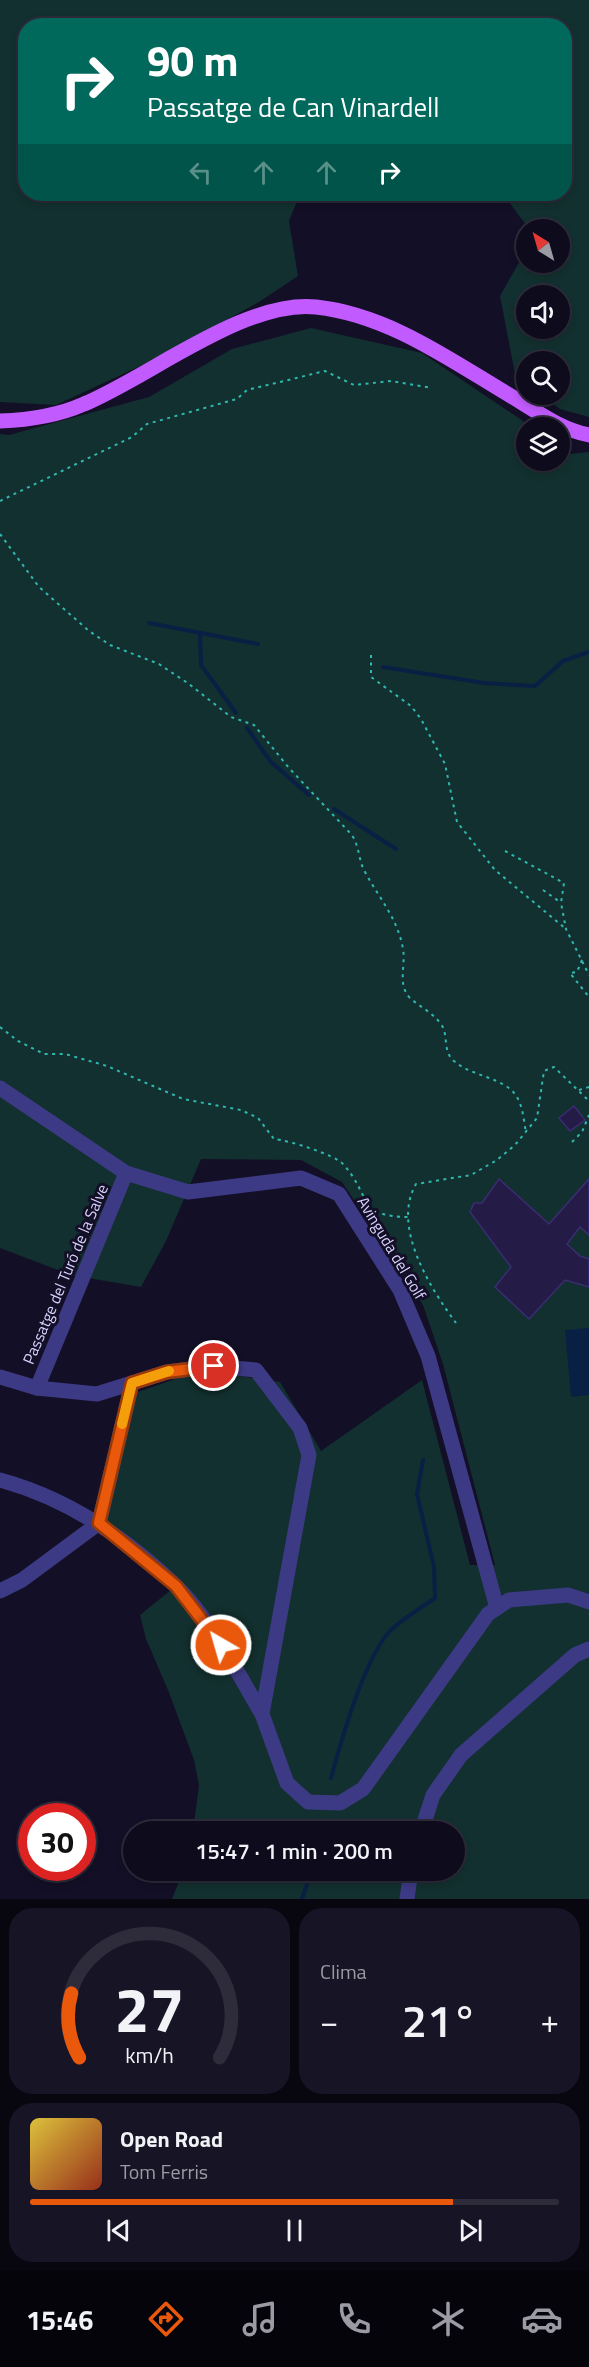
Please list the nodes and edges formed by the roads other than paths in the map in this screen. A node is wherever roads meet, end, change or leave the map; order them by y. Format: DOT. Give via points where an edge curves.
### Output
graph roads {
  1 [pos="0,421"];
  2 [pos="589,435"];
  3 [pos="0,1088"];
  4 [pos="126,1173"];
  5 [pos="0,1377"];
  6 [pos="132,1383"];
  7 [pos="37,1388"];
  8 [pos="0,1480"];
  9 [pos="99,1523"];
  10 [pos="0,1591"];
  11 [pos="589,1602"];
  12 [pos="497,1608"];
  13 [pos="589,1649"];
  14 [pos="262,1714"];
  15 [pos="425,1821"];
  16 [pos="409,1881"];
  17 [pos="407,1899"];
  1 -- 2 [label="main road" via="36,418 74,408 265,312 313,306 365,317 404,334 543,416"];
  3 -- 4 [label="street, Avinguda del Golf"];
  4 -- 7 [label="street, Passatge del Turó de la Salve"];
  4 -- 12 [label="street, Avinguda del Golf" via="188,1192 301,1178 339,1194 400,1290 428,1356"];
  5 -- 7 [label="street"];
  6 -- 7 [label="street" via="97,1394"];
  6 -- 9 [label="street"];
  6 -- 14 [label="street" via="167,1372 214,1366 256,1370 300,1428 309,1455"];
  8 -- 9 [label="street" via="23,1486"];
  9 -- 10 [label="street" via="22,1580"];
  9 -- 14 [label="street" via="176,1586 221,1645"];
  11 -- 12 [label="street" via="568,1595 509,1600"];
  12 -- 14 [label="street" via="488,1614 363,1789 340,1803 308,1802 288,1783"];
  13 -- 15 [label="street" via="575,1655 461,1755 433,1795"];
  16 -- 17 [label="street"];
}
